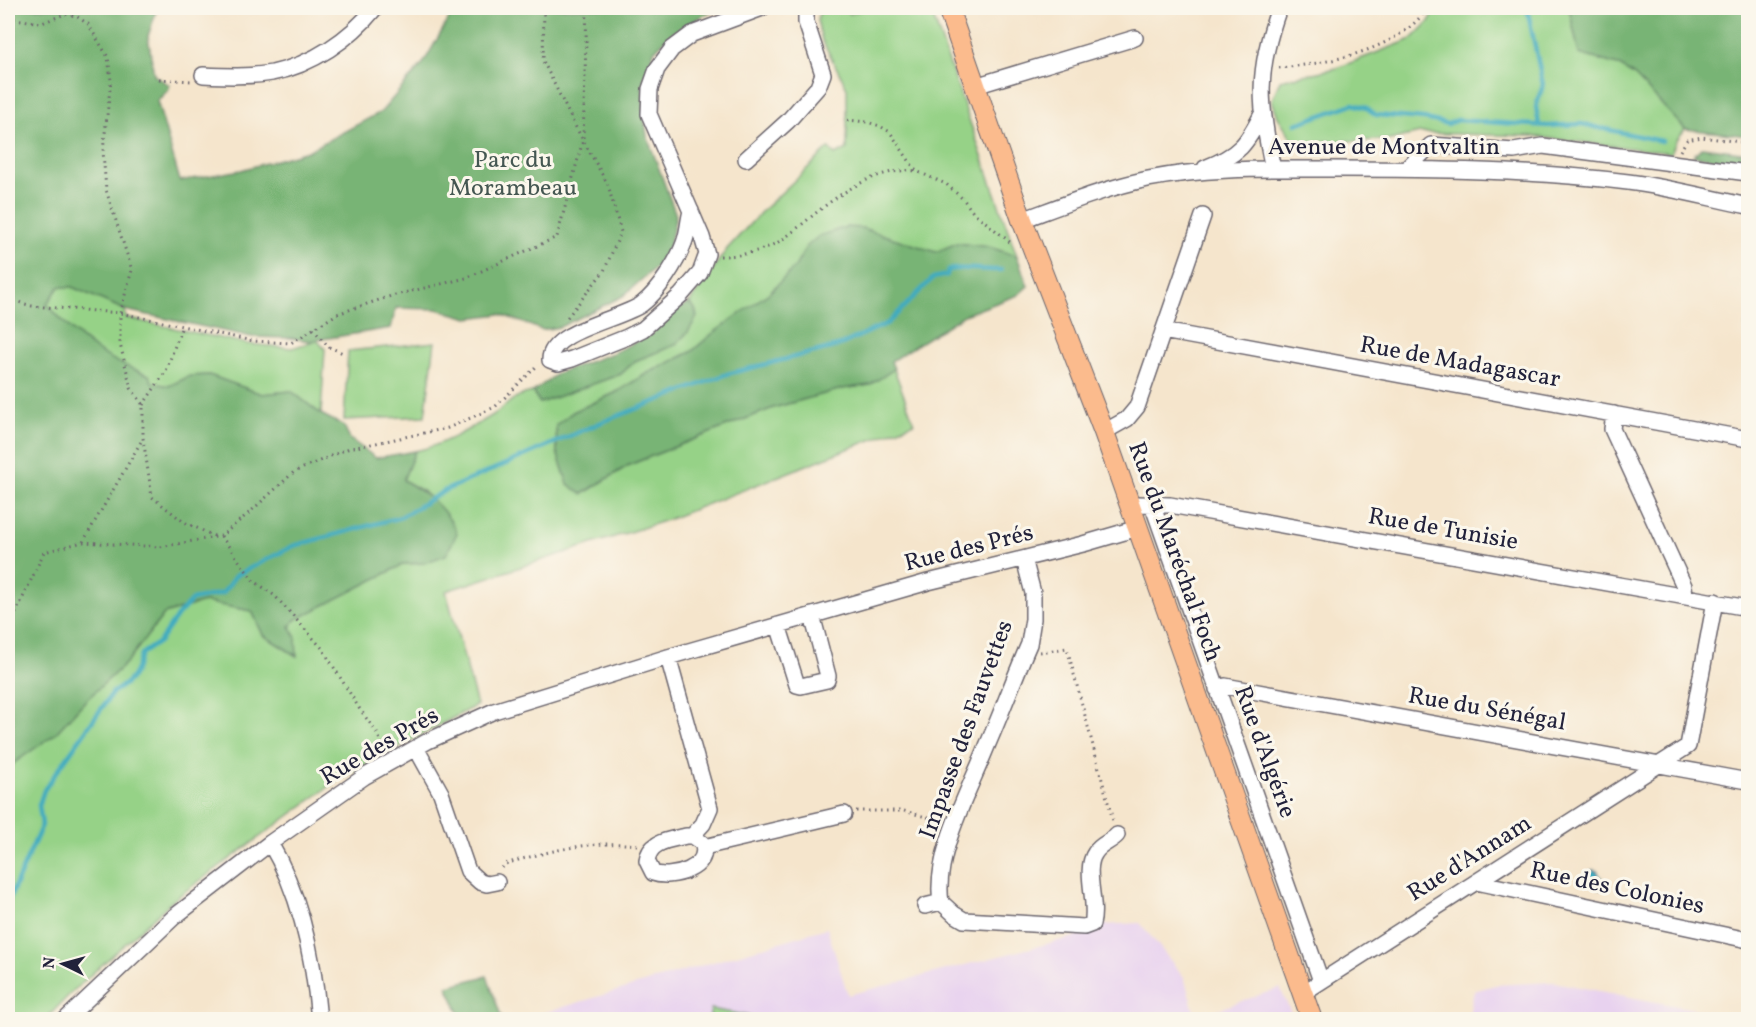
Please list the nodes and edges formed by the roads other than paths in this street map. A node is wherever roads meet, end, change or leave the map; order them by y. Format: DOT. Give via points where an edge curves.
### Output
graph roads {
  1 [pos="375,8"];
  2 [pos="762,8"];
  3 [pos="806,8"];
  4 [pos="948,8"];
  5 [pos="1279,8"];
  6 [pos="1135,38"];
  7 [pos="203,75"];
  8 [pos="978,95"];
  9 [pos="1263,112"];
  10 [pos="746,159"];
  11 [pos="1274,169"];
  12 [pos="1406,169"];
  13 [pos="1191,173"];
  14 [pos="1749,173"];
  15 [pos="1749,206"];
  16 [pos="691,211"];
  17 [pos="1203,216"];
  18 [pos="1022,220"];
  19 [pos="1163,331"];
  20 [pos="1614,414"];
  21 [pos="1104,432"];
  22 [pos="1749,439"];
  23 [pos="1152,504"];
  24 [pos="1130,507"];
  25 [pos="1138,528"];
  26 [pos="1024,559"];
  27 [pos="1684,596"];
  28 [pos="1714,601"];
  29 [pos="1749,608"];
  30 [pos="812,615"];
  31 [pos="778,625"];
  32 [pos="668,657"];
  33 [pos="1217,689"];
  34 [pos="416,748"];
  35 [pos="1662,765"];
  36 [pos="1749,781"];
  37 [pos="844,814"];
  38 [pos="1117,835"];
  39 [pos="692,836"];
  40 [pos="270,843"];
  41 [pos="704,848"];
  42 [pos="497,882"];
  43 [pos="1476,882"];
  44 [pos="941,902"];
  45 [pos="925,906"];
  46 [pos="1749,940"];
  47 [pos="1321,981"];
  48 [pos="1303,993"];
  49 [pos="65,1020"];
  50 [pos="319,1020"];
  51 [pos="1312,1020"];
  1 -- 7 [label="street" via="329,49 291,68 253,75"];
  2 -- 16 [label="street" via="692,34 672,49 657,69 650,89 649,114"];
  3 -- 10 [label="street" via="806,22 823,74 818,87"];
  4 -- 8 [label="main road, Rue du Maréchal Foch"];
  5 -- 9 [label="street" via="1262,70"];
  6 -- 8 [label="street"];
  8 -- 18 [label="main road, Rue du Maréchal Foch"];
  9 -- 11 [label="street"];
  9 -- 13 [label="street" via="1242,148 1226,160"];
  11 -- 12 [label="street, Avenue de Montvaltin"];
  11 -- 13 [label="street, Avenue de Montvaltin"];
  12 -- 14 [label="street" via="1431,145 1514,151 1544,146"];
  12 -- 15 [label="street, Avenue de Montvaltin" via="1535,172 1631,182"];
  13 -- 18 [label="street, Avenue de Montvaltin" via="1147,179"];
  16 -- 16 [label="street" via="684,242 659,285 641,304 559,341 550,360 558,363 627,338 681,295 700,273 707,254"];
  17 -- 19 [label="street"];
  18 -- 21 [label="main road, Rue du Maréchal Foch"];
  19 -- 20 [label="street, Rue de Madagascar"];
  19 -- 21 [label="street" via="1137,407 1127,419"];
  20 -- 22 [label="street, Rue de Madagascar"];
  20 -- 27 [label="street" via="1612,429 1684,586"];
  21 -- 24 [label="main road, Rue du Maréchal Foch"];
  23 -- 24 [label="street, Rue de Tunisie"];
  23 -- 27 [label="street, Rue de Tunisie"];
  23 -- 33 [label="street, Rue d'Algérie"];
  24 -- 25 [label="main road, Rue du Maréchal Foch"];
  25 -- 26 [label="street, Rue des Prés"];
  25 -- 48 [label="main road, Rue du Maréchal Foch"];
  26 -- 30 [label="street, Rue des Prés"];
  26 -- 44 [label="street, Impasse des Fauvettes" via="1033,593 1027,649 954,825 941,870"];
  27 -- 28 [label="street, Rue de Tunisie"];
  28 -- 29 [label="street, Rue de Tunisie"];
  28 -- 35 [label="street, Rue d'Annam" via="1688,746"];
  30 -- 31 [label="street, Rue des Prés"];
  30 -- 31 [label="street" via="827,680 797,685"];
  31 -- 32 [label="street, Rue des Prés"];
  32 -- 34 [label="street, Rue des Prés" via="494,711"];
  32 -- 39 [label="street" via="710,808 703,825"];
  33 -- 35 [label="street, Rue du Sénégal" via="1225,686"];
  33 -- 47 [label="street, Rue d'Algérie"];
  34 -- 40 [label="street, Rue des Prés" via="364,777"];
  34 -- 42 [label="street" via="441,793 468,871 480,882"];
  35 -- 36 [label="street, Rue du Sénégal"];
  35 -- 43 [label="street, Rue d'Annam"];
  37 -- 41 [label="street"];
  38 -- 44 [label="street" via="1093,854 1092,924 1084,927 964,920"];
  39 -- 41 [label="street"];
  39 -- 41 [label="street" via="651,848 649,868 660,875 698,865"];
  40 -- 49 [label="street, Rue des Prés" via="174,917"];
  40 -- 50 [label="street" via="286,869 302,924"];
  43 -- 46 [label="street, Rue des Colonies"];
  43 -- 47 [label="street, Rue d'Annam"];
  44 -- 45 [label="street"];
  47 -- 48 [label="street, Rue d'Annam"];
  48 -- 51 [label="main road, Rue du Maréchal Foch"];
}
